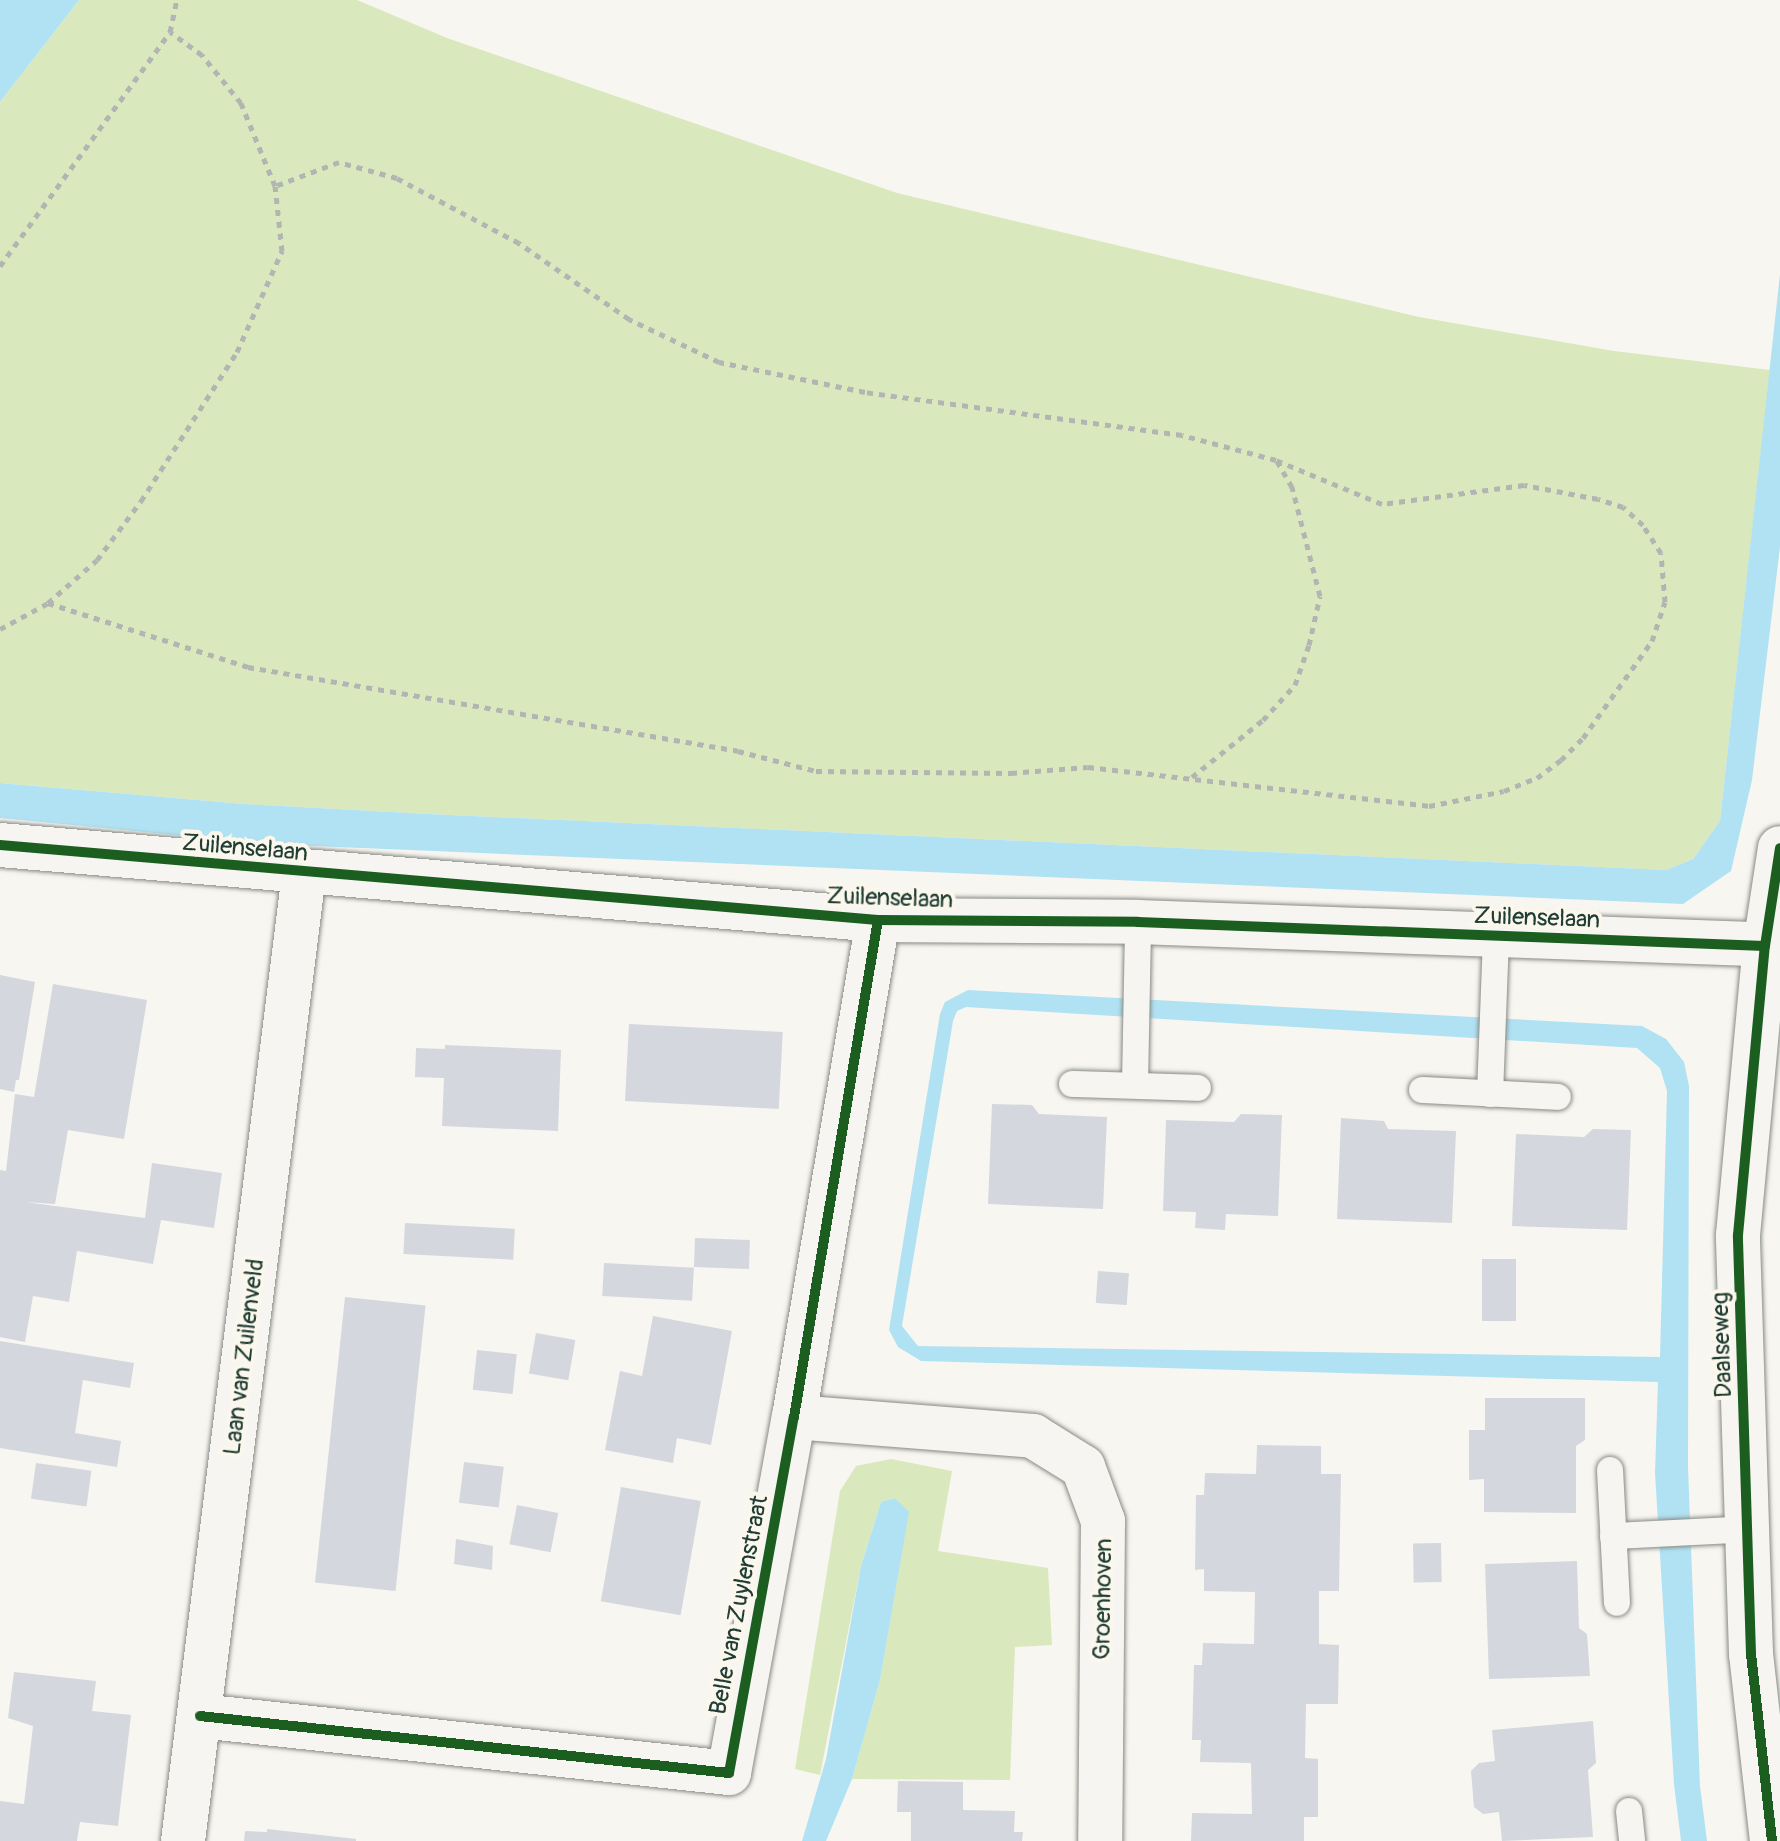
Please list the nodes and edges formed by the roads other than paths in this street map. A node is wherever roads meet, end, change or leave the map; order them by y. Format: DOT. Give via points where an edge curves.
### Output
graph roads {
  1 [pos="0,845"];
  2 [pos="1780,848"];
  3 [pos="304,873"];
  4 [pos="878,920"];
  5 [pos="1138,922"];
  6 [pos="1496,937"];
  7 [pos="1772,945"];
  8 [pos="1072,1084"];
  9 [pos="1135,1085"];
  10 [pos="1198,1088"];
  11 [pos="1422,1090"];
  12 [pos="1490,1094"];
  13 [pos="1558,1097"];
  14 [pos="794,1417"];
  15 [pos="1610,1470"];
  16 [pos="1750,1529"];
  17 [pos="1613,1536"];
  18 [pos="1617,1603"];
  19 [pos="200,1716"];
  20 [pos="1629,1811"];
  21 [pos="183,1841"];
  22 [pos="1100,1841"];
  23 [pos="1632,1841"];
  24 [pos="1772,1841"];
  1 -- 3 [label="street, Zuilenselaan"];
  2 -- 7 [label="street, Daalseweg"];
  3 -- 4 [label="street, Zuilenselaan"];
  3 -- 19 [label="street, Laan van Zuilenveld"];
  4 -- 5 [label="street, Zuilenselaan"];
  4 -- 14 [label="street, Belle van Zuylenstraat"];
  5 -- 6 [label="street, Zuilenselaan"];
  5 -- 9 [label="lane"];
  6 -- 7 [label="street, Zuilenselaan"];
  6 -- 12 [label="lane"];
  7 -- 16 [label="street, Daalseweg" via="1738,1235"];
  8 -- 9 [label="lane"];
  9 -- 10 [label="lane"];
  11 -- 12 [label="lane"];
  12 -- 13 [label="lane"];
  14 -- 19 [label="street, Belle van Zuylenstraat" via="729,1773"];
  14 -- 22 [label="street, Groenhoven" via="1033,1436 1083,1467 1103,1521"];
  15 -- 17 [label="lane"];
  16 -- 17 [label="lane"];
  16 -- 24 [label="street, Daalseweg" via="1751,1654"];
  17 -- 18 [label="lane"];
  19 -- 21 [label="street, Laan van Zuilenveld"];
  20 -- 23 [label="lane"];
}
